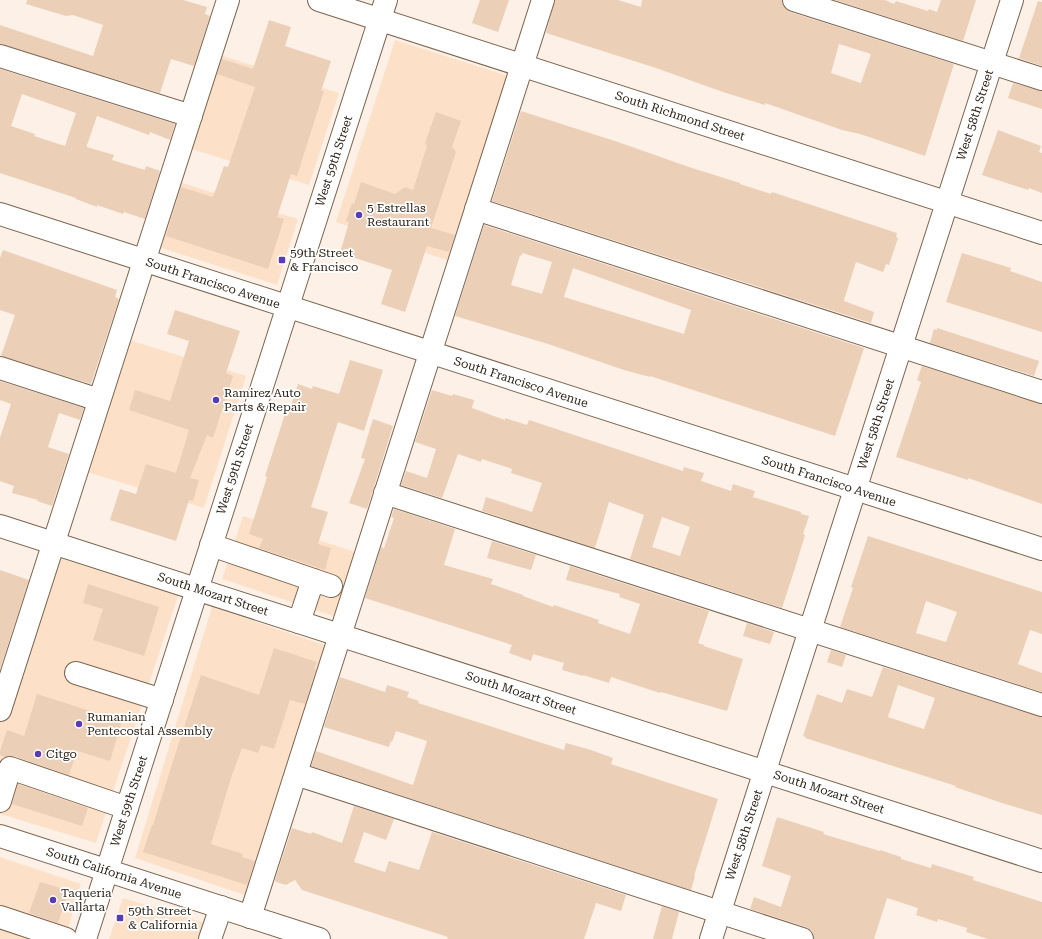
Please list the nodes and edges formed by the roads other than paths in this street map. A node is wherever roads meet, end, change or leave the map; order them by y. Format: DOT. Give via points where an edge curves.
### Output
graph roads {
  1 [pos="228,0"];
  2 [pos="318,0"];
  3 [pos="543,0"];
  4 [pos="794,0"];
  5 [pos="1012,0"];
  6 [pos="383,10"];
  7 [pos="0,56"];
  8 [pos="992,63"];
  9 [pos="522,65"];
  10 [pos="1042,79"];
  11 [pos="190,116"];
  12 [pos="947,202"];
  13 [pos="476,209"];
  14 [pos="0,214"];
  15 [pos="1042,233"];
  16 [pos="144,260"];
  17 [pos="288,307"];
  18 [pos="901,346"];
  19 [pos="430,352"];
  20 [pos="0,368"];
  21 [pos="1042,392"];
  22 [pos="99,400"];
  23 [pos="855,489"];
  24 [pos="385,494"];
  25 [pos="0,526"];
  26 [pos="53,543"];
  27 [pos="211,545"];
  28 [pos="1042,549"];
  29 [pos="197,589"];
  30 [pos="299,622"];
  31 [pos="810,630"];
  32 [pos="340,635"];
  33 [pos="76,673"];
  34 [pos="4,683"];
  35 [pos="162,700"];
  36 [pos="1042,705"];
  37 [pos="0,710"];
  38 [pos="765,772"];
  39 [pos="296,774"];
  40 [pos="0,801"];
  41 [pos="127,808"];
  42 [pos="0,836"];
  43 [pos="1042,861"];
  44 [pos="107,871"];
  45 [pos="221,907"];
  46 [pos="720,912"];
  47 [pos="0,917"];
  48 [pos="250,917"];
  49 [pos="66,939"];
  50 [pos="85,939"];
  51 [pos="210,939"];
  52 [pos="319,939"];
  53 [pos="711,939"];
  54 [pos="802,939"];
  1 -- 11 [label="street"];
  2 -- 6 [label="street, South Richmond Street"];
  3 -- 9 [label="street"];
  4 -- 8 [label="street"];
  5 -- 8 [label="street, West 58th Street"];
  6 -- 9 [label="street, South Richmond Street"];
  6 -- 17 [label="street, West 59th Street"];
  7 -- 11 [label="street"];
  8 -- 10 [label="street"];
  8 -- 12 [label="street, West 58th Street"];
  9 -- 12 [label="street, South Richmond Street"];
  9 -- 13 [label="street"];
  11 -- 16 [label="street"];
  12 -- 15 [label="street, South Richmond Street"];
  12 -- 18 [label="street, West 58th Street"];
  13 -- 18 [label="street"];
  13 -- 19 [label="street"];
  14 -- 16 [label="street, South Francisco Avenue"];
  16 -- 17 [label="street, South Francisco Avenue"];
  16 -- 22 [label="street"];
  17 -- 19 [label="street, South Francisco Avenue"];
  17 -- 27 [label="street, West 59th Street"];
  18 -- 21 [label="street"];
  18 -- 23 [label="street, West 58th Street"];
  19 -- 23 [label="street, South Francisco Avenue"];
  19 -- 24 [label="street"];
  20 -- 22 [label="street"];
  22 -- 26 [label="street"];
  23 -- 28 [label="street, South Francisco Avenue"];
  23 -- 31 [label="street, West 58th Street"];
  24 -- 31 [label="street"];
  24 -- 32 [label="street"];
  25 -- 26 [label="street, South Mozart Street"];
  26 -- 29 [label="street, South Mozart Street"];
  26 -- 34 [label="street"];
  27 -- 29 [label="street, West 59th Street"];
  27 -- 30 [label="street" via="322,583"];
  29 -- 30 [label="street, South Mozart Street"];
  29 -- 35 [label="street, West 59th Street"];
  30 -- 32 [label="street, South Mozart Street"];
  31 -- 36 [label="street"];
  31 -- 38 [label="street, West 58th Street"];
  32 -- 38 [label="street, South Mozart Street"];
  32 -- 39 [label="street"];
  33 -- 35 [label="street"];
  34 -- 37 [label="street"];
  35 -- 41 [label="street, West 59th Street"];
  38 -- 43 [label="street, South Mozart Street"];
  38 -- 46 [label="street, West 58th Street"];
  39 -- 46 [label="street"];
  39 -- 48 [label="street"];
  40 -- 41 [label="street" via="10,768"];
  41 -- 44 [label="street, West 59th Street"];
  42 -- 44 [label="street, South California Avenue"];
  44 -- 45 [label="street, South California Avenue"];
  44 -- 50 [label="street, West 59th Street"];
  45 -- 48 [label="street, South California Avenue"];
  45 -- 51 [label="street"];
  46 -- 53 [label="street, West 58th Street"];
  46 -- 54 [label="street"];
  47 -- 49 [label="street"];
  48 -- 52 [label="street, South California Avenue"];
}
